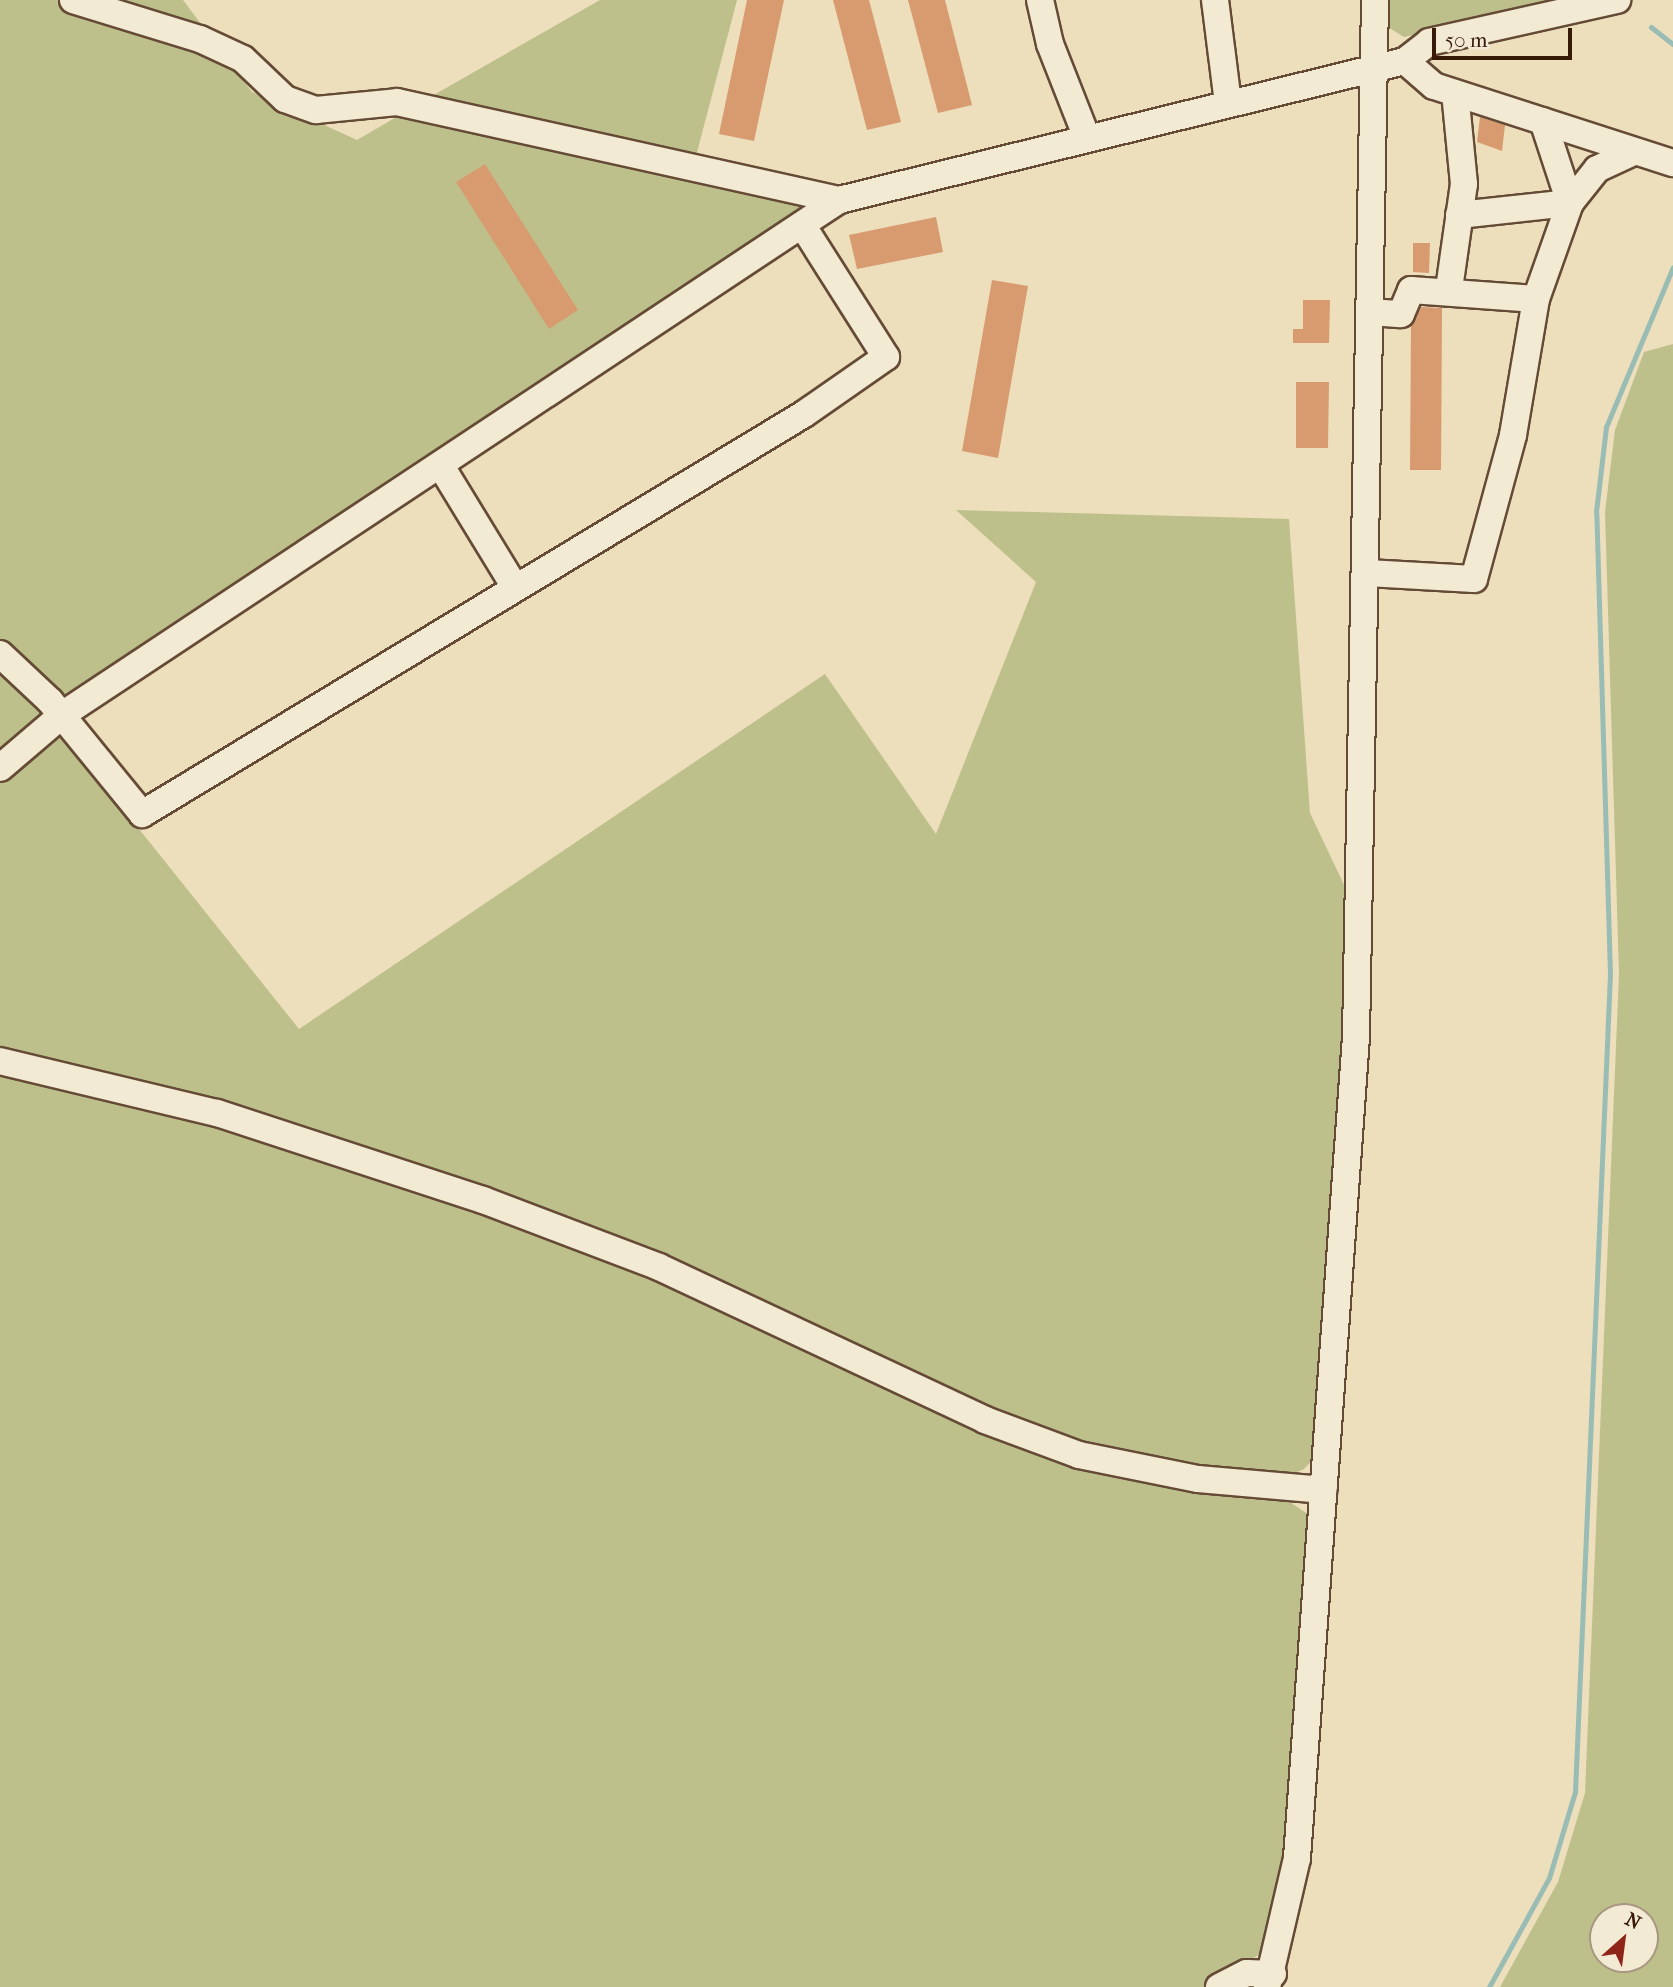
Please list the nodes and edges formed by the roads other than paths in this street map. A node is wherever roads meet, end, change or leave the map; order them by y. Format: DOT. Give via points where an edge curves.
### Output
graph roads {
  1 [pos="73,0"];
  2 [pos="1040,0"];
  3 [pos="1215,0"];
  4 [pos="1375,0"];
  5 [pos="1617,0"];
  6 [pos="1405,61"];
  7 [pos="1378,63"];
  8 [pos="1455,93"];
  9 [pos="1228,103"];
  10 [pos="1543,121"];
  11 [pos="1087,138"];
  12 [pos="1631,153"];
  13 [pos="1673,163"];
  14 [pos="839,200"];
  15 [pos="1570,203"];
  16 [pos="1459,215"];
  17 [pos="803,226"];
  18 [pos="1449,289"];
  19 [pos="1536,299"];
  20 [pos="1370,312"];
  21 [pos="441,466"];
  22 [pos="1367,573"];
  23 [pos="515,587"];
  24 [pos="0,654"];
  25 [pos="62,715"];
  26 [pos="0,768"];
  27 [pos="0,1061"];
  28 [pos="1324,1490"];
  29 [pos="1270,1980"];
  30 [pos="1219,1987"];
  1 -- 14 [label="lane" via="200,39 243,59 285,99 316,110 397,102"];
  2 -- 11 [label="lane" via="1050,44"];
  3 -- 9 [label="lane"];
  4 -- 7 [label="lane"];
  5 -- 6 [label="lane" via="1429,42"];
  6 -- 7 [label="lane"];
  6 -- 8 [label="lane" via="1423,79"];
  7 -- 9 [label="lane"];
  7 -- 20 [label="lane"];
  8 -- 10 [label="lane"];
  8 -- 16 [label="lane" via="1465,169"];
  9 -- 11 [label="lane"];
  10 -- 12 [label="lane"];
  10 -- 15 [label="lane"];
  11 -- 14 [label="lane"];
  12 -- 13 [label="lane"];
  12 -- 15 [label="lane" via="1597,169"];
  14 -- 17 [label="lane"];
  15 -- 16 [label="lane"];
  15 -- 19 [label="lane"];
  16 -- 18 [label="lane"];
  17 -- 21 [label="lane"];
  17 -- 23 [label="lane" via="886,357 804,414"];
  18 -- 19 [label="lane"];
  18 -- 20 [label="lane" via="1411,290 1401,314"];
  19 -- 22 [label="lane" via="1513,435 1474,579"];
  20 -- 22 [label="lane"];
  21 -- 23 [label="lane"];
  21 -- 25 [label="lane"];
  22 -- 28 [label="lane" via="1363,906"];
  23 -- 25 [label="lane" via="142,814"];
  24 -- 25 [label="lane"];
  25 -- 26 [label="lane"];
  27 -- 28 [label="lane" via="217,1113 495,1205 659,1267 985,1420 1079,1455 1198,1479"];
  28 -- 29 [label="lane" via="1297,1858"];
  29 -- 30 [label="lane" via="1247,1973"];
}
